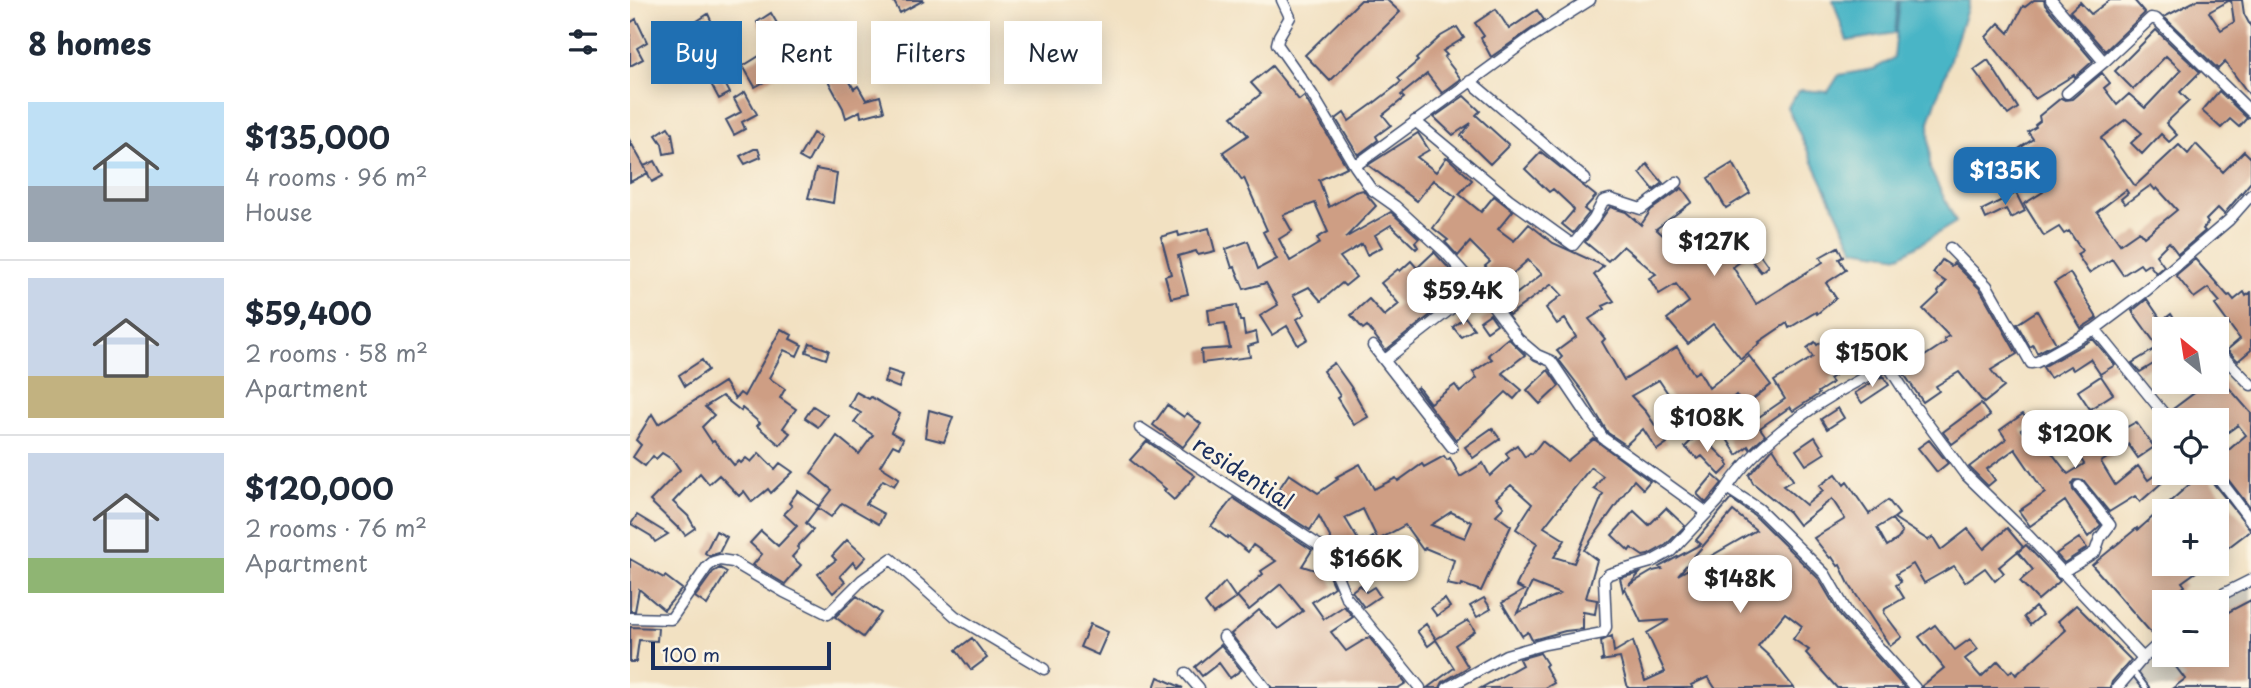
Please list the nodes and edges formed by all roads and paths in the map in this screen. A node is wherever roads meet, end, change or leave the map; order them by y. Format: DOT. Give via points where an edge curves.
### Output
graph roads {
  1 [pos="1282,0"];
  2 [pos="1590,0"];
  3 [pos="2051,0"];
  4 [pos="2104,62"];
  5 [pos="1469,81"];
  6 [pos="2067,93"];
  7 [pos="2251,112"];
  8 [pos="1415,121"];
  9 [pos="1355,166"];
  10 [pos="1585,179"];
  11 [pos="1677,182"];
  12 [pos="2251,195"];
  13 [pos="1950,248"];
  14 [pos="1476,289"];
  15 [pos="2095,329"];
  16 [pos="1373,346"];
  17 [pos="1385,360"];
  18 [pos="2230,364"];
  19 [pos="2251,386"];
  20 [pos="2159,408"];
  21 [pos="1140,428"];
  22 [pos="1452,447"];
  23 [pos="2224,485"];
  24 [pos="2079,486"];
  25 [pos="1727,488"];
  26 [pos="1706,512"];
  27 [pos="2251,521"];
  28 [pos="2061,573"];
  29 [pos="2251,580"];
  30 [pos="2229,591"];
  31 [pos="630,618"];
  32 [pos="1224,637"];
  33 [pos="2152,650"];
  34 [pos="2143,658"];
  35 [pos="1044,668"];
  36 [pos="2133,670"];
  37 [pos="1186,673"];
  38 [pos="1199,688"];
  39 [pos="1265,688"];
  40 [pos="1420,688"];
  41 [pos="1447,688"];
  42 [pos="1915,688"];
  43 [pos="2117,688"];
  44 [pos="2146,688"];
  1 -- 9 [label="street" via="1290,17 1277,44"];
  2 -- 5 [label="street"];
  3 -- 4 [label="street"];
  4 -- 6 [label="street"];
  4 -- 7 [label="street" via="2151,18 2156,19"];
  5 -- 8 [label="street"];
  5 -- 10 [label="street"];
  8 -- 9 [label="street"];
  8 -- 11 [label="street" via="1573,245 1603,201 1641,209"];
  9 -- 14 [label="street" via="1371,189 1445,252"];
  12 -- 15 [label="street" via="2229,220"];
  13 -- 15 [label="street" via="1987,286 2031,363"];
  14 -- 17 [label="street"];
  14 -- 26 [label="street" via="1518,340 1551,361 1603,438"];
  15 -- 20 [label="street"];
  16 -- 17 [label="street"];
  17 -- 22 [label="street"];
  18 -- 19 [label="street"];
  21 -- 40 [label="street, residential" via="1326,550 1346,597"];
  23 -- 27 [label="street"];
  24 -- 28 [label="street" via="2110,525 2095,552"];
  25 -- 26 [label="street"];
  25 -- 28 [label="street" via="1756,452 1787,428 1851,383 1889,367 1964,473"];
  25 -- 42 [label="street" via="1759,509 1825,574 1847,612"];
  26 -- 41 [label="street" via="1671,551 1604,579 1603,633 1506,655"];
  28 -- 34 [label="street"];
  29 -- 30 [label="street"];
  31 -- 35 [label="street" via="671,619 707,567 720,561 733,562 828,614 891,559 955,616"];
  32 -- 39 [label="street"];
  33 -- 34 [label="street"];
  34 -- 36 [label="street"];
  36 -- 43 [label="street"];
  36 -- 44 [label="lane"];
  37 -- 38 [label="street"];
}
